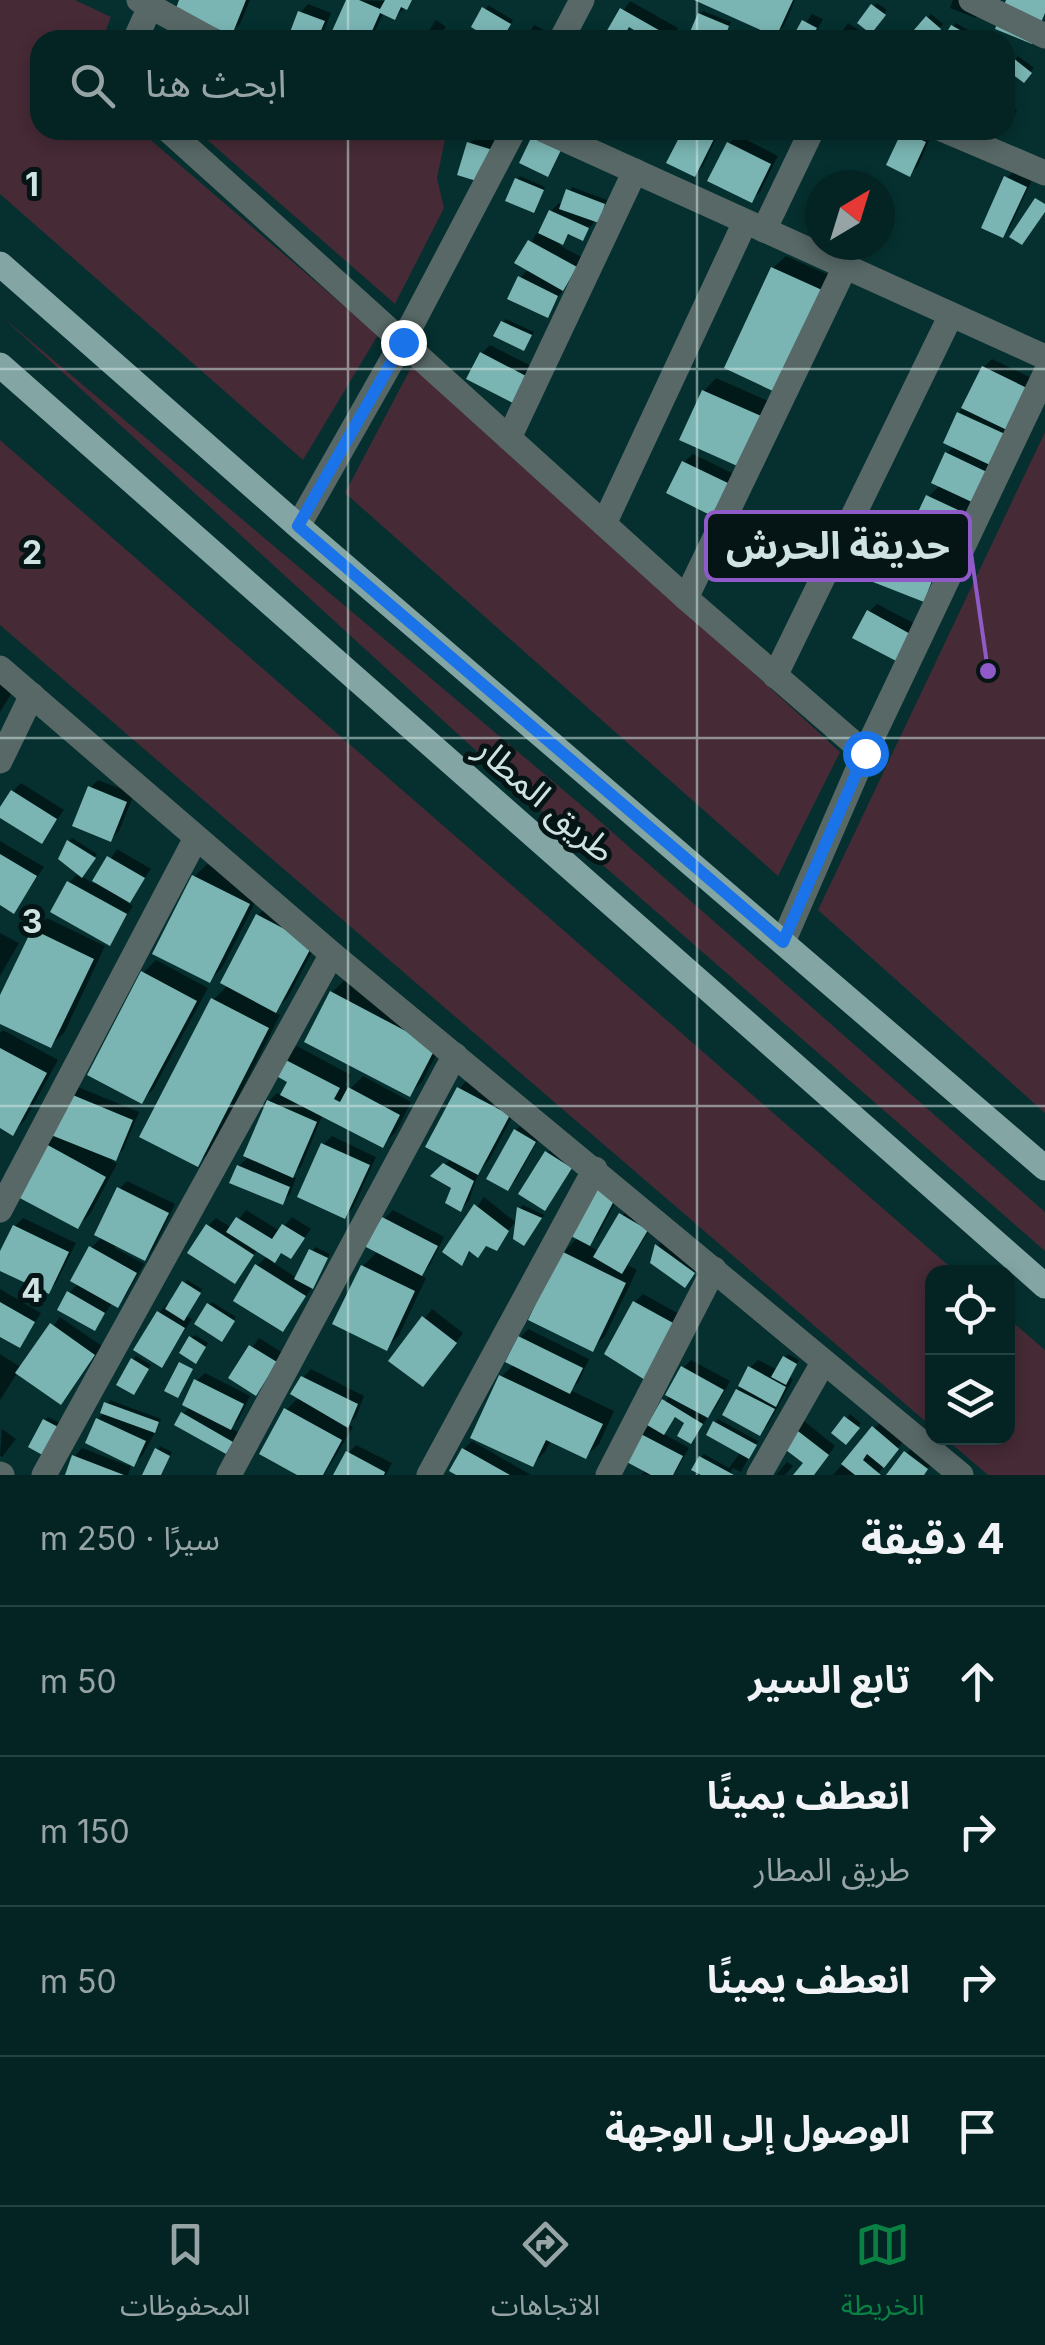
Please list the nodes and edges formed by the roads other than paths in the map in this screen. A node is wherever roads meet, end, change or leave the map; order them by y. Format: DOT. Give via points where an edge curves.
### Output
graph roads {
  1 [pos="582,0"];
  2 [pos="971,0"];
  3 [pos="148,2"];
  4 [pos="138,30"];
  5 [pos="195,30"];
  6 [pos="566,30"];
  7 [pos="1045,36"];
  8 [pos="179,140"];
  9 [pos="509,140"];
  10 [pos="566,140"];
  11 [pos="806,140"];
  12 [pos="967,140"];
  13 [pos="635,172"];
  14 [pos="1045,173"];
  15 [pos="755,226"];
  16 [pos="0,266"];
  17 [pos="844,267"];
  18 [pos="951,315"];
  19 [pos="403,342"];
  20 [pos="1045,357"];
  21 [pos="0,365"];
  22 [pos="1045,374"];
  23 [pos="509,438"];
  24 [pos="604,524"];
  25 [pos="298,526"];
  26 [pos="686,598"];
  27 [pos="0,668"];
  28 [pos="774,676"];
  29 [pos="32,696"];
  30 [pos="865,753"];
  31 [pos="0,761"];
  32 [pos="196,838"];
  33 [pos="783,942"];
  34 [pos="332,954"];
  35 [pos="455,1055"];
  36 [pos="1045,1168"];
  37 [pos="594,1169"];
  38 [pos="0,1210"];
  39 [pos="714,1269"];
  40 [pos="1045,1286"];
  41 [pos="823,1363"];
  42 [pos="44,1475"];
  43 [pos="229,1475"];
  44 [pos="429,1475"];
  45 [pos="608,1475"];
  46 [pos="759,1475"];
  47 [pos="961,1475"];
  1 -- 6 [label="street"];
  2 -- 7 [label="street"];
  3 -- 4 [label="street"];
  3 -- 5 [label="street"];
  8 -- 19 [label="street"];
  9 -- 19 [label="street"];
  10 -- 13 [label="street"];
  11 -- 15 [label="street"];
  12 -- 14 [label="street"];
  13 -- 15 [label="street"];
  13 -- 23 [label="street"];
  15 -- 17 [label="street"];
  15 -- 24 [label="street"];
  16 -- 25 [label="main road, طريق المطار"];
  17 -- 18 [label="street"];
  17 -- 26 [label="street"];
  18 -- 20 [label="street"];
  18 -- 28 [label="street"];
  19 -- 23 [label="street"];
  19 -- 25 [label="street"];
  21 -- 40 [label="main road, طريق المطار"];
  22 -- 30 [label="street"];
  23 -- 24 [label="street"];
  24 -- 26 [label="street"];
  25 -- 33 [label="main road, طريق المطار"];
  26 -- 28 [label="street"];
  27 -- 29 [label="street"];
  28 -- 30 [label="street"];
  29 -- 31 [label="street"];
  29 -- 32 [label="street"];
  30 -- 33 [label="street"];
  32 -- 34 [label="street"];
  32 -- 38 [label="street"];
  33 -- 36 [label="main road, طريق المطار"];
  34 -- 35 [label="street"];
  34 -- 42 [label="street"];
  35 -- 37 [label="street"];
  35 -- 43 [label="street"];
  37 -- 39 [label="street"];
  37 -- 44 [label="street"];
  39 -- 41 [label="street"];
  39 -- 45 [label="street"];
  41 -- 46 [label="street"];
  41 -- 47 [label="street"];
}
